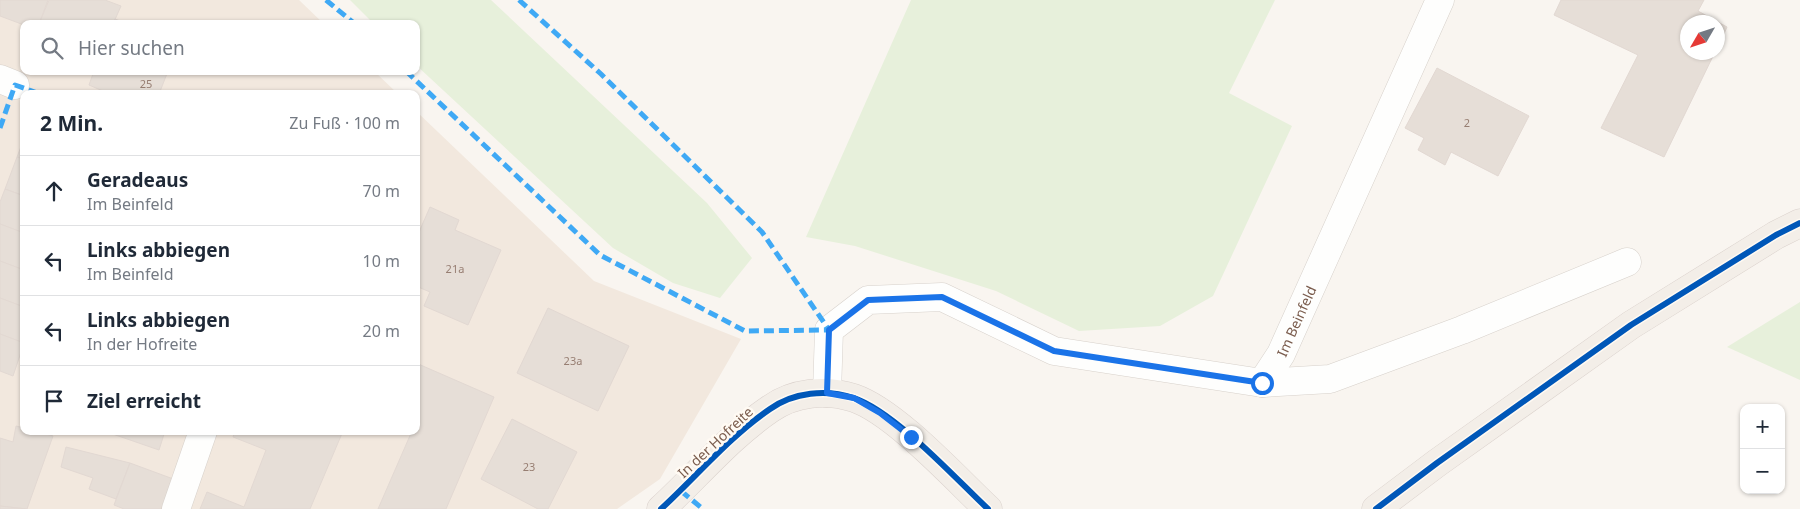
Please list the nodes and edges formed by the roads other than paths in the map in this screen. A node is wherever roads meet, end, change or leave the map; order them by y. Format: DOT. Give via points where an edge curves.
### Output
graph roads {
  1 [pos="1440,0"];
  2 [pos="1800,223"];
  3 [pos="1627,262"];
  4 [pos="1262,383"];
  5 [pos="827,393"];
  6 [pos="202,435"];
  7 [pos="176,509"];
  8 [pos="661,509"];
  9 [pos="988,509"];
  10 [pos="1376,509"];
  1 -- 4 [label="lane, Im Beinfeld" via="1281,354"];
  2 -- 10 [label="main road" via="1631,325"];
  3 -- 4 [label="lane" via="1462,330 1330,379"];
  4 -- 5 [label="lane" via="1054,351 942,297 868,300 829,330"];
  5 -- 8 [label="main road, In der Hofreite" via="802,394 772,407 742,430"];
  5 -- 9 [label="main road, In der Hofreite" via="854,398 880,413 911,437"];
  6 -- 7 [label="lane"];
}
